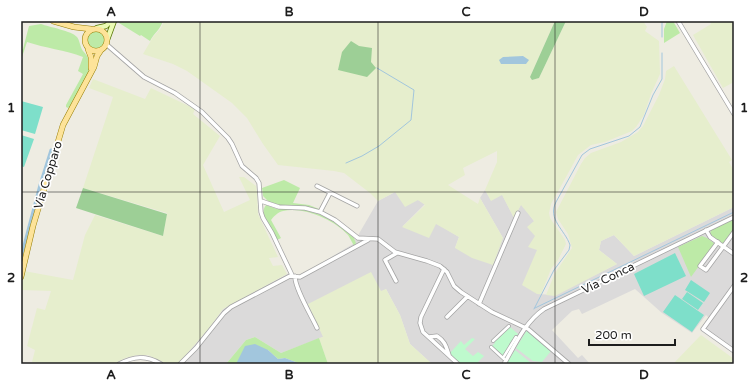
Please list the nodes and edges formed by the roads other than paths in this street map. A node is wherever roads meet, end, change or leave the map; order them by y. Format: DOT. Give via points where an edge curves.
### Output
graph roads {
  1 [pos="53,21"];
  2 [pos="111,21"];
  3 [pos="114,21"];
  4 [pos="678,21"];
  5 [pos="74,27"];
  6 [pos="95,29"];
  7 [pos="84,39"];
  8 [pos="106,42"];
  9 [pos="87,48"];
  10 [pos="101,50"];
  11 [pos="88,77"];
  12 [pos="734,114"];
  13 [pos="317,186"];
  14 [pos="330,193"];
  15 [pos="261,201"];
  16 [pos="357,206"];
  17 [pos="320,212"];
  18 [pos="518,213"];
  19 [pos="734,217"];
  20 [pos="706,230"];
  21 [pos="734,232"];
  22 [pos="360,241"];
  23 [pos="718,242"];
  24 [pos="723,247"];
  25 [pos="397,253"];
  26 [pos="734,254"];
  27 [pos="444,269"];
  28 [pos="293,276"];
  29 [pos="21,277"];
  30 [pos="396,281"];
  31 [pos="734,286"];
  32 [pos="730,291"];
  33 [pos="734,294"];
  34 [pos="467,297"];
  35 [pos="478,304"];
  36 [pos="447,317"];
  37 [pos="509,326"];
  38 [pos="317,328"];
  39 [pos="526,328"];
  40 [pos="427,336"];
  41 [pos="516,337"];
  42 [pos="493,341"];
  43 [pos="491,347"];
  44 [pos="734,351"];
  45 [pos="449,356"];
  46 [pos="504,361"];
  47 [pos="119,364"];
  48 [pos="161,364"];
  49 [pos="180,364"];
  50 [pos="458,364"];
  51 [pos="569,364"];
  1 -- 5 [label="main road"];
  2 -- 6 [label="main road" via="106,26"];
  3 -- 8 [label="main road"];
  4 -- 12 [label="street"];
  5 -- 6 [label="main road"];
  5 -- 7 [label="main road"];
  6 -- 7 [label="main road" via="86,34"];
  6 -- 8 [label="main road" via="104,33"];
  7 -- 9 [label="main road, Via Copparo"];
  8 -- 10 [label="main road, Via Copparo"];
  8 -- 15 [label="street" via="144,77 179,96 219,128 232,144 242,166 258,180"];
  9 -- 10 [label="main road" via="93,51"];
  9 -- 11 [label="main road, Via Copparo" via="92,62"];
  10 -- 11 [label="main road, Via Copparo"];
  11 -- 29 [label="main road, Via Copparo" via="60,135"];
  13 -- 14 [label="street"];
  14 -- 16 [label="street"];
  14 -- 17 [label="street"];
  15 -- 17 [label="street" via="278,207 304,208"];
  15 -- 28 [label="street" via="263,218"];
  17 -- 22 [label="street" via="335,220"];
  18 -- 35 [label="street"];
  19 -- 20 [label="street, Via Conca"];
  20 -- 23 [label="street" via="708,235"];
  20 -- 39 [label="street, Via Conca" via="544,309"];
  21 -- 24 [label="street"];
  22 -- 25 [label="street" via="382,241"];
  22 -- 28 [label="street" via="355,247 300,277"];
  23 -- 24 [label="street"];
  23 -- 24 [label="street" via="700,266 706,270"];
  24 -- 26 [label="street"];
  25 -- 27 [label="street" via="433,262"];
  25 -- 30 [label="street" via="386,260"];
  27 -- 34 [label="street" via="454,286"];
  27 -- 40 [label="street" via="420,321 421,328"];
  28 -- 38 [label="street"];
  28 -- 49 [label="street" via="228,308"];
  31 -- 32 [label="street"];
  32 -- 33 [label="street"];
  32 -- 44 [label="street" via="703,329"];
  34 -- 35 [label="street"];
  34 -- 36 [label="street"];
  35 -- 39 [label="street"];
  37 -- 42 [label="street"];
  39 -- 46 [label="street, Via Conca"];
  39 -- 51 [label="street"];
  40 -- 45 [label="street"];
  40 -- 45 [label="street" via="437,336 444,342"];
  41 -- 46 [label="street"];
  43 -- 46 [label="street"];
  45 -- 50 [label="street"];
  47 -- 48 [label="street" via="131,358 141,357"];
}
